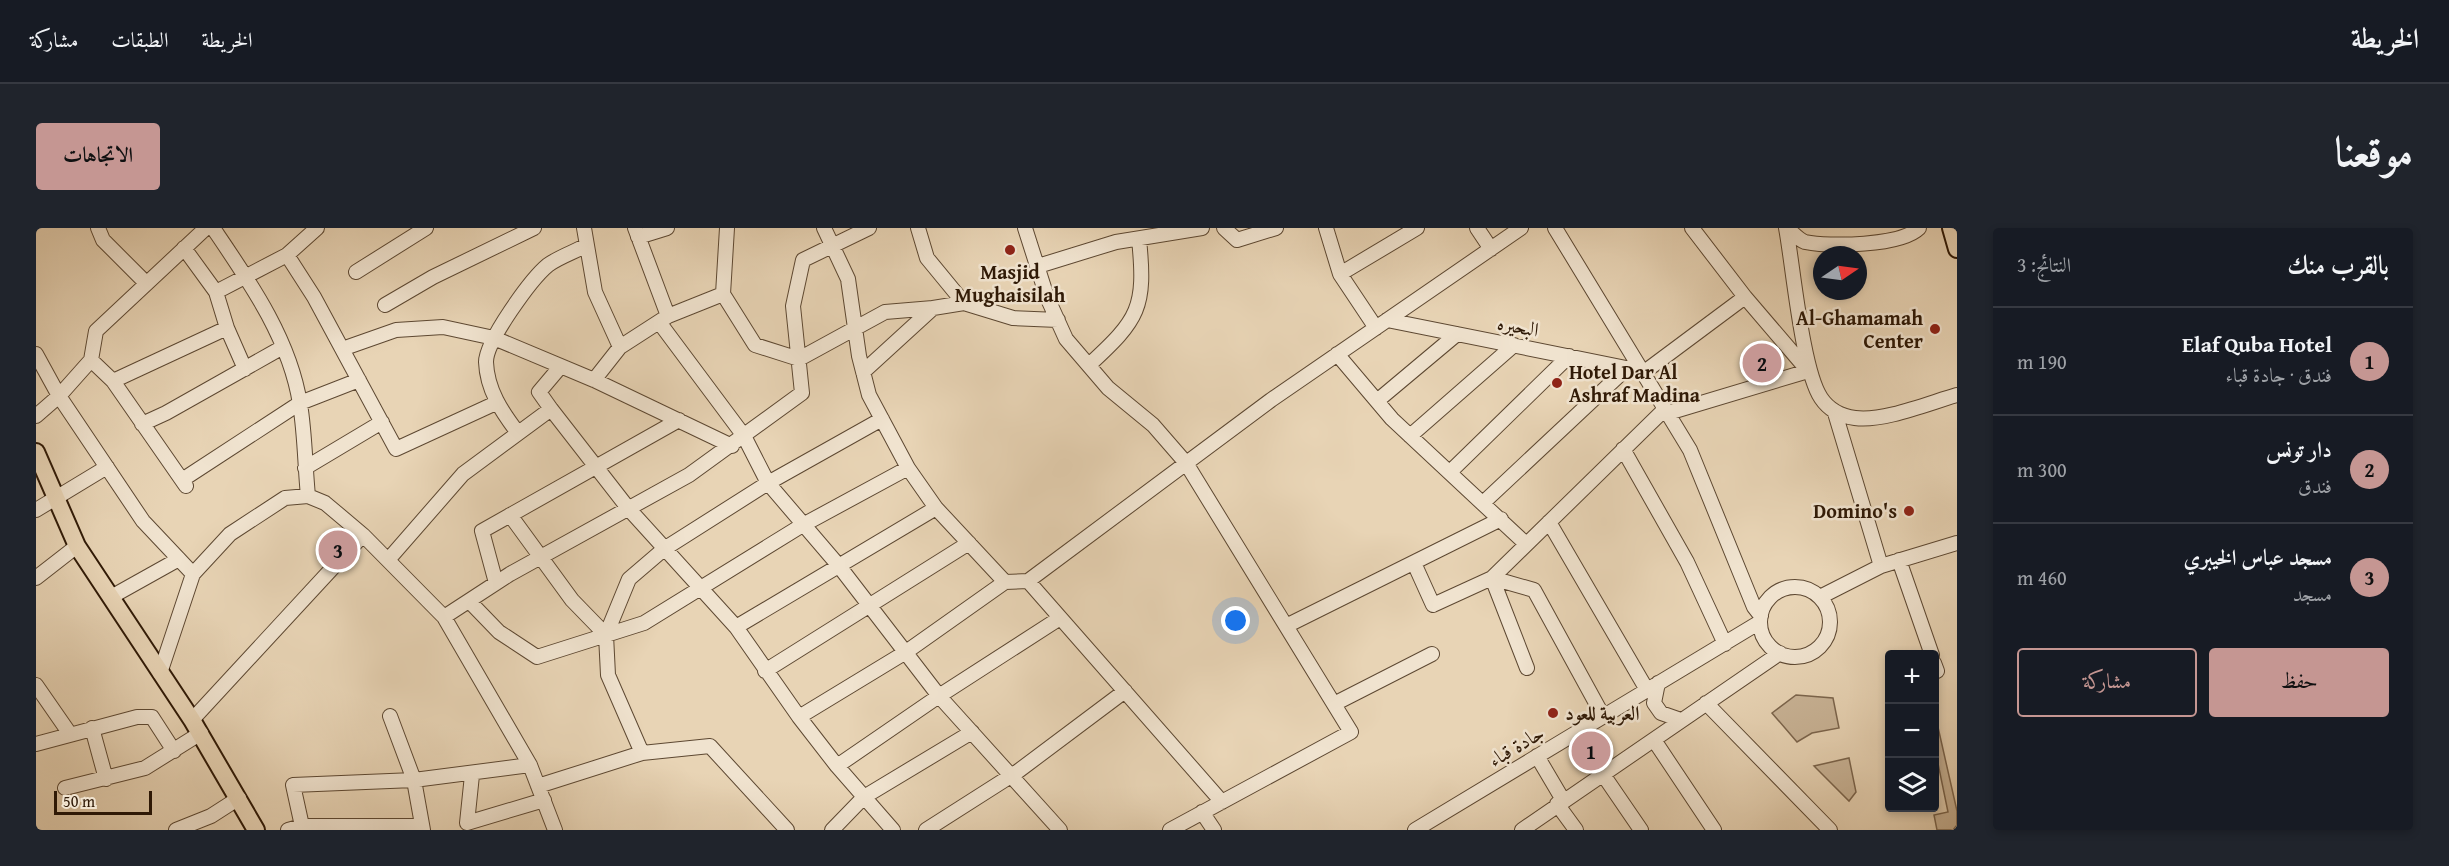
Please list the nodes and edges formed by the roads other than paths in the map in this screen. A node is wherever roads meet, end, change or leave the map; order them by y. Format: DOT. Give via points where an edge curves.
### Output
graph roads {
  1 [pos="98,228"];
  2 [pos="206,228"];
  3 [pos="213,228"];
  4 [pos="317,228"];
  5 [pos="426,228"];
  6 [pos="534,228"];
  7 [pos="584,228"];
  8 [pos="667,228"];
  9 [pos="727,228"];
  10 [pos="824,228"];
  11 [pos="869,228"];
  12 [pos="918,228"];
  13 [pos="1025,228"];
  14 [pos="1202,228"];
  15 [pos="1224,228"];
  16 [pos="1276,228"];
  17 [pos="1326,228"];
  18 [pos="1417,228"];
  19 [pos="1477,228"];
  20 [pos="1521,228"];
  21 [pos="1555,228"];
  22 [pos="1692,228"];
  23 [pos="1787,228"];
  24 [pos="1919,228"];
  25 [pos="1951,228"];
  26 [pos="637,233"];
  27 [pos="1139,239"];
  28 [pos="834,245"];
  29 [pos="585,246"];
  30 [pos="184,248"];
  31 [pos="1491,249"];
  32 [pos="1957,249"];
  33 [pos="287,255"];
  34 [pos="1038,266"];
  35 [pos="356,272"];
  36 [pos="1340,274"];
  37 [pos="247,278"];
  38 [pos="147,283"];
  39 [pos="216,292"];
  40 [pos="723,294"];
  41 [pos="1745,297"];
  42 [pos="964,303"];
  43 [pos="385,305"];
  44 [pos="933,308"];
  45 [pos="663,319"];
  46 [pos="1058,321"];
  47 [pos="1381,324"];
  48 [pos="227,328"];
  49 [pos="855,331"];
  50 [pos="1457,334"];
  51 [pos="494,338"];
  52 [pos="1514,345"];
  53 [pos="284,347"];
  54 [pos="620,347"];
  55 [pos="342,349"];
  56 [pos="36,354"];
  57 [pos="1337,354"];
  58 [pos="1569,356"];
  59 [pos="800,359"];
  60 [pos="91,360"];
  61 [pos="1089,365"];
  62 [pos="561,366"];
  63 [pos="1627,368"];
  64 [pos="244,369"];
  65 [pos="863,372"];
  66 [pos="1642,372"];
  67 [pos="1809,373"];
  68 [pos="359,380"];
  69 [pos="594,380"];
  70 [pos="113,381"];
  71 [pos="1957,395"];
  72 [pos="59,396"];
  73 [pos="1377,401"];
  74 [pos="300,403"];
  75 [pos="496,403"];
  76 [pos="551,409"];
  77 [pos="1666,411"];
  78 [pos="1835,413"];
  79 [pos="36,416"];
  80 [pos="882,419"];
  81 [pos="679,420"];
  82 [pos="382,422"];
  83 [pos="142,424"];
  84 [pos="518,433"];
  85 [pos="744,436"];
  86 [pos="1410,436"];
  87 [pos="732,446"];
  88 [pos="1623,449"];
  89 [pos="36,452"];
  90 [pos="1186,463"];
  91 [pos="107,467"];
  92 [pos="594,467"];
  93 [pos="305,468"];
  94 [pos="908,468"];
  95 [pos="1450,472"];
  96 [pos="768,483"];
  97 [pos="308,496"];
  98 [pos="56,498"];
  99 [pos="1484,502"];
  100 [pos="628,508"];
  101 [pos="936,508"];
  102 [pos="36,510"];
  103 [pos="510,515"];
  104 [pos="1501,519"];
  105 [pos="1549,522"];
  106 [pos="802,525"];
  107 [pos="363,534"];
  108 [pos="969,543"];
  109 [pos="1957,543"];
  110 [pos="1526,544"];
  111 [pos="77,546"];
  112 [pos="664,549"];
  113 [pos="540,557"];
  114 [pos="179,559"];
  115 [pos="388,560"];
  116 [pos="1899,560"];
  117 [pos="1414,563"];
  118 [pos="839,566"];
  119 [pos="1881,566"];
  120 [pos="194,574"];
  121 [pos="36,578"];
  122 [pos="1492,578"];
  123 [pos="1028,581"];
  124 [pos="1005,582"];
  125 [pos="496,583"];
  126 [pos="699,587"];
  127 [pos="111,597"];
  128 [pos="1820,597"];
  129 [pos="469,601"];
  130 [pos="870,606"];
  131 [pos="444,617"];
  132 [pos="1060,618"];
  133 [pos="1760,619"];
  134 [pos="1286,626"];
  135 [pos="736,627"];
  136 [pos="606,636"];
  137 [pos="1725,644"];
  138 [pos="1931,650"];
  139 [pos="906,652"];
  140 [pos="1780,653"];
  141 [pos="1431,654"];
  142 [pos="1527,668"];
  143 [pos="765,671"];
  144 [pos="160,673"];
  145 [pos="36,685"];
  146 [pos="1653,686"];
  147 [pos="1125,691"];
  148 [pos="939,696"];
  149 [pos="1706,703"];
  150 [pos="1334,704"];
  151 [pos="390,716"];
  152 [pos="1604,716"];
  153 [pos="799,717"];
  154 [pos="1681,720"];
  155 [pos="196,727"];
  156 [pos="92,728"];
  157 [pos="972,732"];
  158 [pos="70,734"];
  159 [pos="1654,740"];
  160 [pos="36,744"];
  161 [pos="174,751"];
  162 [pos="642,753"];
  163 [pos="1537,756"];
  164 [pos="530,765"];
  165 [pos="837,766"];
  166 [pos="1602,773"];
  167 [pos="472,775"];
  168 [pos="1013,775"];
  169 [pos="106,779"];
  170 [pos="414,780"];
  171 [pos="538,786"];
  172 [pos="65,788"];
  173 [pos="864,797"];
  174 [pos="239,798"];
  175 [pos="544,800"];
  176 [pos="1222,802"];
  177 [pos="1560,802"];
  178 [pos="1202,812"];
  179 [pos="295,828"];
  180 [pos="422,828"];
  181 [pos="1054,828"];
  182 [pos="176,830"];
  183 [pos="256,830"];
  184 [pos="555,830"];
  185 [pos="787,830"];
  186 [pos="832,830"];
  187 [pos="893,830"];
  188 [pos="926,830"];
  189 [pos="1170,830"];
  190 [pos="1214,830"];
  191 [pos="1415,830"];
  192 [pos="1521,830"];
  193 [pos="1576,830"];
  194 [pos="1641,830"];
  195 [pos="1714,830"];
  196 [pos="1830,830"];
  1 -- 38 [label="street" via="103,240"];
  2 -- 30 [label="street"];
  3 -- 37 [label="street"];
  4 -- 33 [label="street"];
  5 -- 35 [label="street"];
  6 -- 43 [label="street"];
  7 -- 29 [label="street"];
  8 -- 26 [label="street"];
  9 -- 40 [label="street"];
  10 -- 28 [label="street"];
  11 -- 28 [label="street"];
  12 -- 42 [label="street" via="927,258"];
  13 -- 34 [label="street"];
  14 -- 27 [label="street"];
  15 -- 16 [label="street" via="1238,240"];
  17 -- 36 [label="street"];
  18 -- 36 [label="street"];
  19 -- 31 [label="street"];
  20 -- 31 [label="street"];
  21 -- 66 [label="street"];
  22 -- 41 [label="street"];
  23 -- 24 [label="street" via="1802,242 1823,244 1888,241"];
  23 -- 67 [label="street"];
  25 -- 32 [label="main road"];
  26 -- 45 [label="street"];
  27 -- 34 [label="street" via="1106,244"];
  27 -- 61 [label="street" via="1143,278 1139,308 1123,334"];
  28 -- 49 [label="street" via="848,279"];
  28 -- 59 [label="street" via="803,260 793,306"];
  29 -- 51 [label="street" via="549,265 520,296"];
  29 -- 54 [label="street" via="595,292"];
  30 -- 38 [label="street"];
  30 -- 39 [label="street"];
  31 -- 47 [label="street"];
  33 -- 37 [label="street"];
  33 -- 55 [label="street"];
  34 -- 46 [label="street"];
  36 -- 47 [label="street"];
  37 -- 39 [label="street"];
  37 -- 53 [label="street"];
  38 -- 60 [label="street" via="96,331"];
  39 -- 48 [label="street"];
  40 -- 45 [label="street"];
  40 -- 59 [label="street" via="755,345"];
  41 -- 66 [label="street"];
  41 -- 67 [label="street"];
  42 -- 44 [label="street"];
  42 -- 46 [label="street" via="1013,318"];
  44 -- 49 [label="street" via="885,312"];
  44 -- 65 [label="street"];
  45 -- 54 [label="street"];
  45 -- 85 [label="street"];
  46 -- 61 [label="street" via="1066,339"];
  47 -- 50 [label="street, البحيره"];
  47 -- 57 [label="street"];
  48 -- 64 [label="street"];
  48 -- 70 [label="street"];
  49 -- 59 [label="street"];
  49 -- 65 [label="street"];
  50 -- 52 [label="street, البحيره"];
  50 -- 73 [label="street"];
  51 -- 55 [label="street" via="443,327 396,330"];
  51 -- 62 [label="street"];
  51 -- 75 [label="street" via="486,361"];
  52 -- 58 [label="street, البحيره"];
  52 -- 86 [label="street"];
  53 -- 64 [label="street"];
  53 -- 74 [label="street"];
  54 -- 69 [label="street"];
  55 -- 68 [label="street"];
  56 -- 72 [label="street"];
  57 -- 73 [label="street"];
  57 -- 90 [label="street"];
  58 -- 63 [label="street, البحيره"];
  58 -- 95 [label="street"];
  59 -- 85 [label="street" via="802,393"];
  60 -- 70 [label="street"];
  60 -- 72 [label="street"];
  61 -- 90 [label="street" via="1108,388 1153,425"];
  62 -- 69 [label="street"];
  62 -- 76 [label="street" via="539,392"];
  63 -- 66 [label="street, البحيره"];
  63 -- 99 [label="street"];
  64 -- 83 [label="street"];
  65 -- 80 [label="street" via="869,395"];
  66 -- 77 [label="street"];
  67 -- 77 [label="street"];
  67 -- 78 [label="street" via="1821,397"];
  68 -- 74 [label="street"];
  68 -- 82 [label="street"];
  69 -- 81 [label="street"];
  70 -- 83 [label="street"];
  71 -- 78 [label="street" via="1880,416 1857,418"];
  72 -- 79 [label="street"];
  72 -- 91 [label="street"];
  73 -- 86 [label="street"];
  74 -- 83 [label="street" via="184,483"];
  74 -- 93 [label="street"];
  75 -- 82 [label="street" via="396,449"];
  75 -- 84 [label="street"];
  76 -- 84 [label="street"];
  76 -- 92 [label="street"];
  77 -- 88 [label="street"];
  77 -- 133 [label="street" via="1690,450"];
  78 -- 119 [label="street"];
  80 -- 94 [label="street"];
  80 -- 96 [label="street"];
  81 -- 87 [label="street"];
  81 -- 92 [label="street"];
  82 -- 93 [label="street"];
  84 -- 115 [label="street" via="463,474"];
  85 -- 87 [label="street"];
  85 -- 96 [label="street"];
  86 -- 95 [label="street"];
  87 -- 100 [label="street"];
  88 -- 105 [label="street"];
  88 -- 137 [label="street" via="1687,562"];
  89 -- 98 [label="main road"];
  90 -- 123 [label="street"];
  90 -- 134 [label="street"];
  91 -- 98 [label="street"];
  91 -- 114 [label="street" via="143,521"];
  92 -- 100 [label="street"];
  92 -- 103 [label="street"];
  93 -- 97 [label="street"];
  94 -- 101 [label="street"];
  94 -- 106 [label="street"];
  95 -- 99 [label="street"];
  96 -- 106 [label="street"];
  96 -- 112 [label="street"];
  97 -- 107 [label="street" via="325,503"];
  97 -- 120 [label="street" via="285,498 230,534"];
  98 -- 102 [label="street"];
  98 -- 111 [label="main road"];
  99 -- 104 [label="street"];
  100 -- 112 [label="street"];
  100 -- 113 [label="street"];
  101 -- 108 [label="street"];
  101 -- 118 [label="street"];
  103 -- 113 [label="street"];
  103 -- 125 [label="street" via="482,531"];
  104 -- 110 [label="street"];
  104 -- 117 [label="street"];
  105 -- 110 [label="street"];
  105 -- 146 [label="street"];
  106 -- 118 [label="street"];
  106 -- 126 [label="street"];
  107 -- 115 [label="street"];
  107 -- 155 [label="street"];
  108 -- 124 [label="street"];
  108 -- 130 [label="street"];
  109 -- 116 [label="street"];
  110 -- 122 [label="street"];
  111 -- 121 [label="street"];
  111 -- 127 [label="main road"];
  112 -- 126 [label="street"];
  112 -- 136 [label="street" via="629,579"];
  113 -- 125 [label="street"];
  113 -- 136 [label="street" via="572,600"];
  114 -- 120 [label="street"];
  114 -- 127 [label="street"];
  115 -- 131 [label="street"];
  116 -- 119 [label="street"];
  116 -- 138 [label="street"];
  117 -- 122 [label="street" via="1433,605"];
  117 -- 134 [label="street"];
  118 -- 130 [label="street"];
  118 -- 135 [label="street"];
  119 -- 128 [label="street"];
  120 -- 144 [label="street"];
  122 -- 142 [label="street"];
  122 -- 152 [label="street" via="1534,590"];
  123 -- 124 [label="street"];
  123 -- 132 [label="street"];
  124 -- 139 [label="street"];
  125 -- 129 [label="street"];
  126 -- 135 [label="street"];
  126 -- 136 [label="street" via="644,623"];
  127 -- 144 [label="main road"];
  128 -- 133 [label="street" via="1799,587 1787,588 1767,600"];
  128 -- 140 [label="street" via="1829,616 1826,638 1801,656"];
  129 -- 131 [label="street"];
  129 -- 136 [label="street" via="499,632 537,657"];
  130 -- 139 [label="street"];
  130 -- 143 [label="street"];
  131 -- 164 [label="street"];
  132 -- 147 [label="street"];
  132 -- 148 [label="street"];
  133 -- 137 [label="street, جادة قباء"];
  133 -- 140 [label="street" via="1766,641"];
  134 -- 150 [label="street"];
  135 -- 143 [label="street"];
  136 -- 162 [label="street" via="608,675"];
  137 -- 146 [label="street, جادة قباء"];
  139 -- 148 [label="street"];
  139 -- 153 [label="street"];
  140 -- 149 [label="street"];
  141 -- 150 [label="street"];
  143 -- 153 [label="street"];
  144 -- 155 [label="main road"];
  145 -- 158 [label="street"];
  146 -- 152 [label="street, جادة قباء"];
  146 -- 154 [label="street" via="1654,703 1660,713"];
  147 -- 168 [label="street"];
  147 -- 176 [label="street"];
  148 -- 157 [label="street"];
  148 -- 165 [label="street"];
  149 -- 154 [label="street"];
  149 -- 196 [label="street"];
  150 -- 176 [label="street" via="1351,732"];
  151 -- 170 [label="street"];
  152 -- 163 [label="street, جادة قباء"];
  153 -- 165 [label="street"];
  154 -- 159 [label="street"];
  155 -- 161 [label="street"];
  155 -- 174 [label="main road"];
  156 -- 158 [label="street"];
  156 -- 161 [label="street" via="152,717"];
  156 -- 169 [label="street"];
  157 -- 168 [label="street"];
  157 -- 173 [label="street"];
  158 -- 160 [label="street"];
  159 -- 166 [label="street"];
  159 -- 195 [label="street"];
  161 -- 169 [label="street" via="145,768"];
  162 -- 171 [label="street"];
  162 -- 185 [label="street" via="710,746"];
  163 -- 177 [label="street"];
  163 -- 191 [label="street, جادة قباء"];
  164 -- 167 [label="street"];
  164 -- 171 [label="street"];
  165 -- 173 [label="street"];
  166 -- 177 [label="street"];
  166 -- 194 [label="street"];
  167 -- 170 [label="street"];
  167 -- 175 [label="street" via="467,824"];
  168 -- 181 [label="street"];
  168 -- 188 [label="street"];
  169 -- 172 [label="street"];
  170 -- 179 [label="street" via="293,785"];
  170 -- 180 [label="street"];
  171 -- 175 [label="street"];
  173 -- 186 [label="street"];
  173 -- 187 [label="street"];
  174 -- 182 [label="street" via="211,816"];
  174 -- 183 [label="main road"];
  175 -- 184 [label="street"];
  176 -- 178 [label="street"];
  177 -- 192 [label="street"];
  177 -- 193 [label="street"];
  178 -- 189 [label="street"];
  178 -- 190 [label="street"];
  179 -- 180 [label="street"];
}
